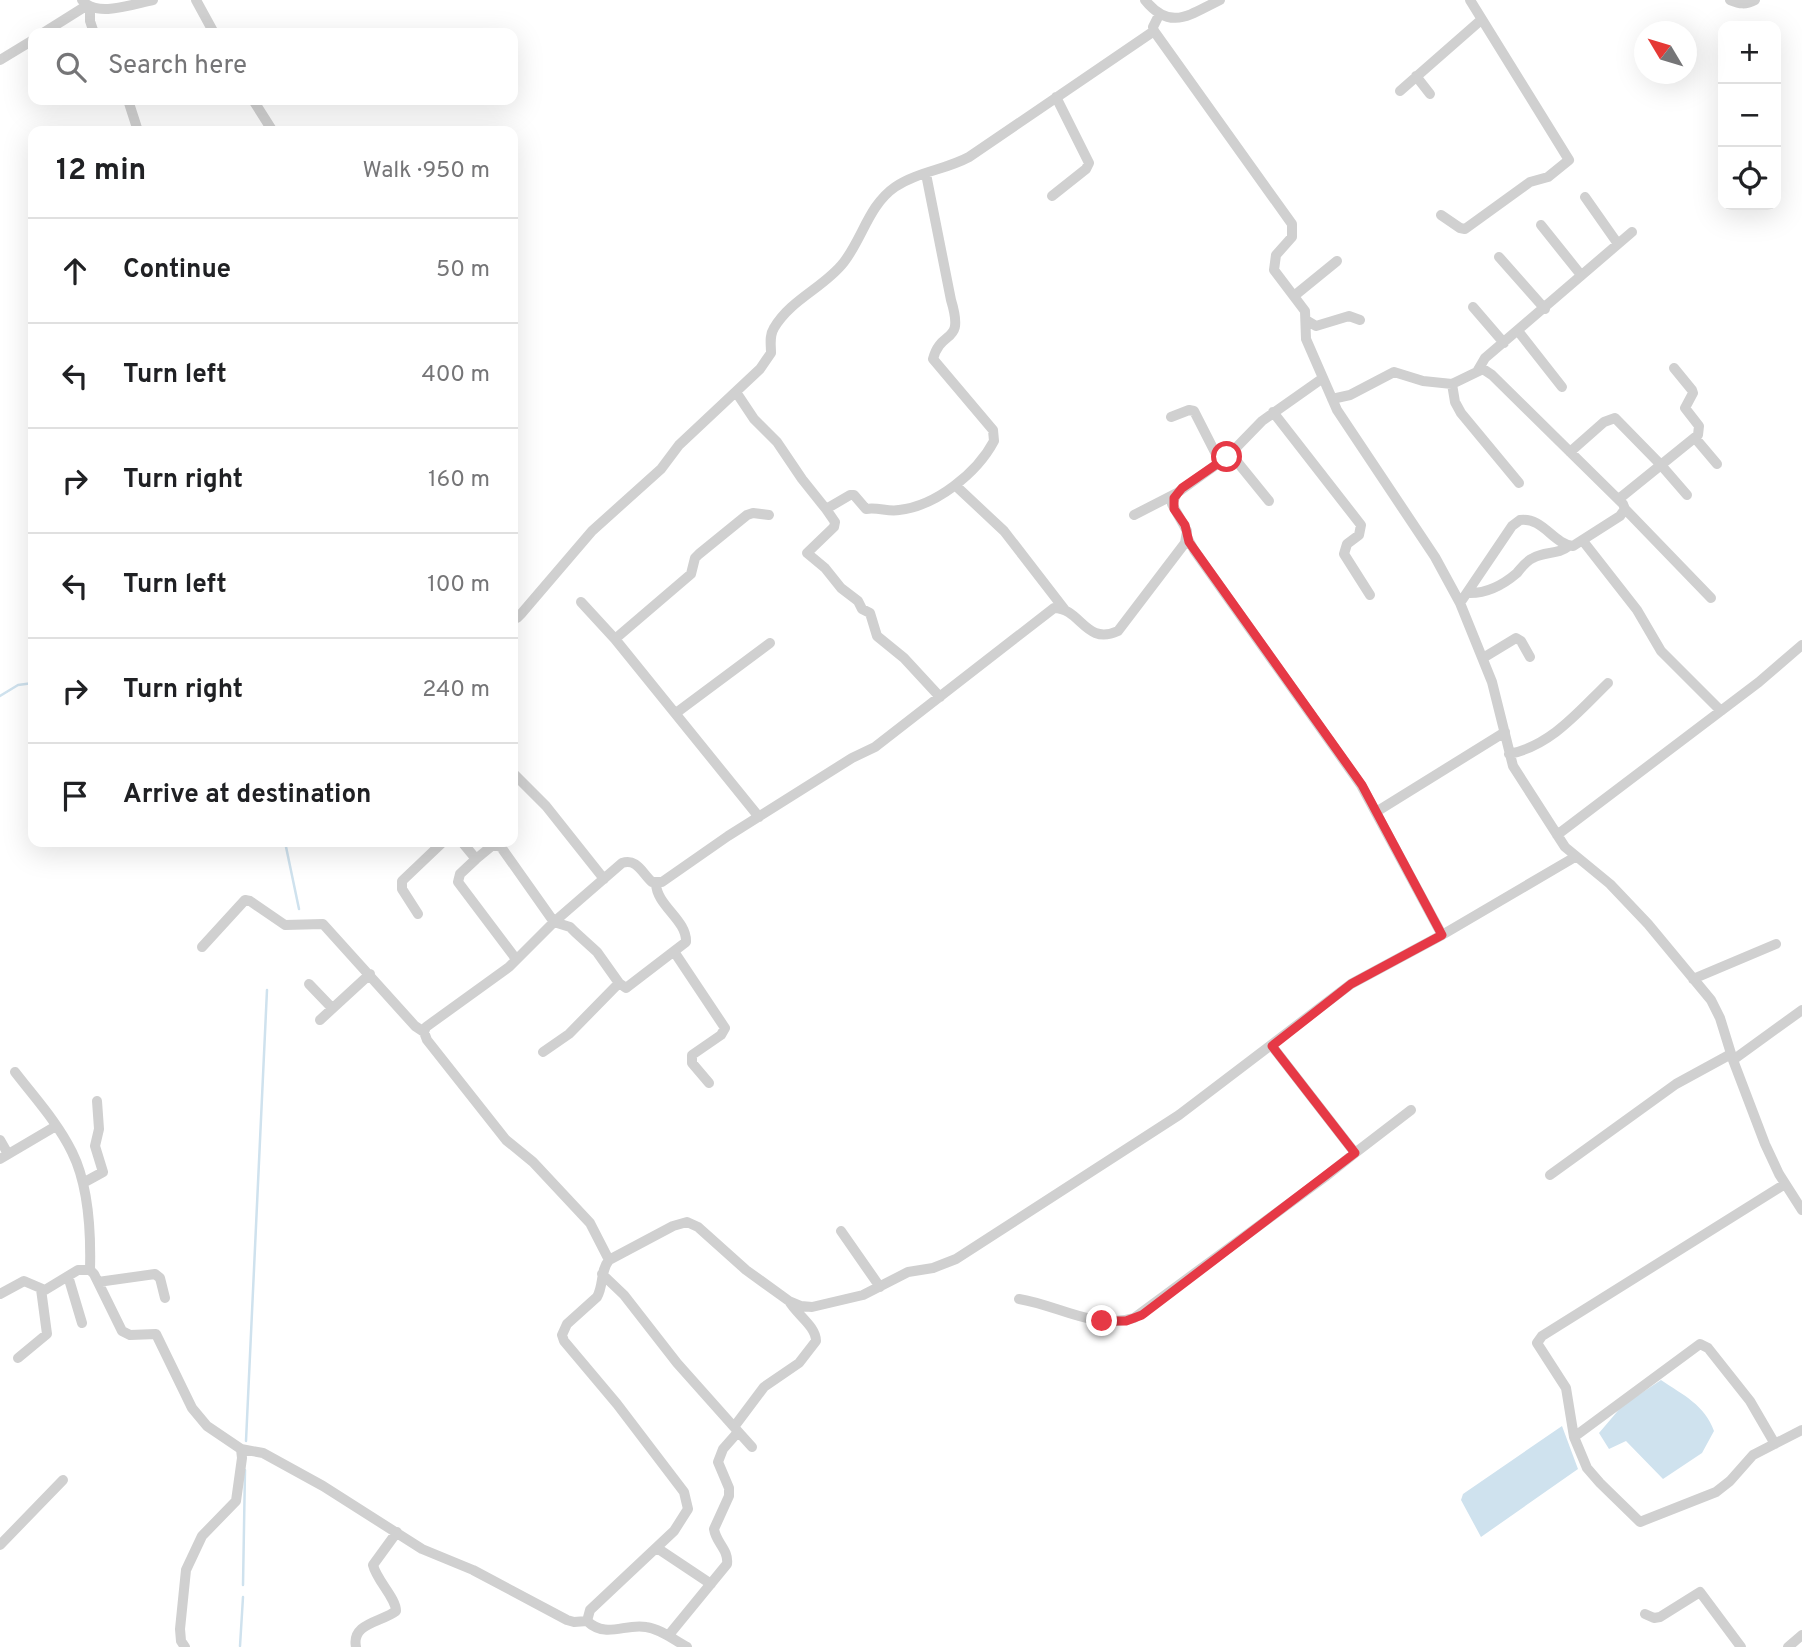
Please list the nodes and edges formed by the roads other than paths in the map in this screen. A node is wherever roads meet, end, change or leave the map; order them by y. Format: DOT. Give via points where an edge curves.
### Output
graph roads {
  1 [pos="153,0"];
  2 [pos="196,0"];
  3 [pos="1146,0"];
  4 [pos="1220,0"];
  5 [pos="1470,0"];
  6 [pos="1730,0"];
  7 [pos="1755,0"];
  8 [pos="86,5"];
  9 [pos="1159,15"];
  10 [pos="1481,20"];
  11 [pos="51,28"];
  12 [pos="91,28"];
  13 [pos="211,28"];
  14 [pos="1154,31"];
  15 [pos="28,43"];
  16 [pos="0,60"];
  17 [pos="1416,76"];
  18 [pos="1400,91"];
  19 [pos="1430,93"];
  20 [pos="1056,97"];
  21 [pos="130,105"];
  22 [pos="256,105"];
  23 [pos="136,126"];
  24 [pos="269,126"];
  25 [pos="926,174"];
  26 [pos="1052,197"];
  27 [pos="1585,197"];
  28 [pos="1441,215"];
  29 [pos="1541,225"];
  30 [pos="1632,232"];
  31 [pos="1618,244"];
  32 [pos="1499,257"];
  33 [pos="1337,261"];
  34 [pos="1581,275"];
  35 [pos="1294,296"];
  36 [pos="1473,307"];
  37 [pos="1545,309"];
  38 [pos="1306,320"];
  39 [pos="1360,320"];
  40 [pos="1518,331"];
  41 [pos="1504,343"];
  42 [pos="1674,368"];
  43 [pos="1478,370"];
  44 [pos="1323,379"];
  45 [pos="1451,384"];
  46 [pos="1562,387"];
  47 [pos="736,392"];
  48 [pos="1332,399"];
  49 [pos="1273,412"];
  50 [pos="1171,417"];
  51 [pos="1695,438"];
  52 [pos="1570,452"];
  53 [pos="1230,453"];
  54 [pos="1220,462"];
  55 [pos="1717,464"];
  56 [pos="1661,465"];
  57 [pos="1519,483"];
  58 [pos="956,486"];
  59 [pos="1177,493"];
  60 [pos="1687,495"];
  61 [pos="1269,501"];
  62 [pos="1622,503"];
  63 [pos="826,509"];
  64 [pos="769,515"];
  65 [pos="1134,515"];
  66 [pos="1187,537"];
  67 [pos="1583,541"];
  68 [pos="1569,546"];
  69 [pos="1467,593"];
  70 [pos="1370,595"];
  71 [pos="1712,598"];
  72 [pos="581,602"];
  73 [pos="1460,603"];
  74 [pos="1065,610"];
  75 [pos="518,617"];
  76 [pos="615,639"];
  77 [pos="770,643"];
  78 [pos="1802,645"];
  79 [pos="1530,657"];
  80 [pos="1483,658"];
  81 [pos="1608,683"];
  82 [pos="940,697"];
  83 [pos="1721,711"];
  84 [pos="676,713"];
  85 [pos="1505,732"];
  86 [pos="1509,754"];
  87 [pos="518,777"];
  88 [pos="1376,812"];
  89 [pos="759,817"];
  90 [pos="1557,835"];
  91 [pos="438,847"];
  92 [pos="466,847"];
  93 [pos="491,847"];
  94 [pos="501,847"];
  95 [pos="1575,857"];
  96 [pos="476,859"];
  97 [pos="604,879"];
  98 [pos="656,884"];
  99 [pos="418,914"];
  100 [pos="554,922"];
  101 [pos="1442,935"];
  102 [pos="1776,944"];
  103 [pos="202,947"];
  104 [pos="675,953"];
  105 [pos="516,959"];
  106 [pos="370,974"];
  107 [pos="1693,979"];
  108 [pos="619,983"];
  109 [pos="309,984"];
  110 [pos="332,1008"];
  111 [pos="1802,1010"];
  112 [pos="320,1020"];
  113 [pos="424,1032"];
  114 [pos="1272,1046"];
  115 [pos="543,1052"];
  116 [pos="1732,1057"];
  117 [pos="16,1072"];
  118 [pos="709,1083"];
  119 [pos="97,1101"];
  120 [pos="1411,1110"];
  121 [pos="56,1126"];
  122 [pos="0,1140"];
  123 [pos="1355,1153"];
  124 [pos="4,1156"];
  125 [pos="1549,1175"];
  126 [pos="83,1183"];
  127 [pos="1785,1184"];
  128 [pos="1802,1210"];
  129 [pos="841,1231"];
  130 [pos="609,1260"];
  131 [pos="90,1270"];
  132 [pos="602,1274"];
  133 [pos="68,1276"];
  134 [pos="98,1282"];
  135 [pos="880,1287"];
  136 [pos="41,1289"];
  137 [pos="0,1294"];
  138 [pos="165,1298"];
  139 [pos="1018,1299"];
  140 [pos="789,1301"];
  141 [pos="82,1323"];
  142 [pos="18,1358"];
  143 [pos="736,1429"];
  144 [pos="1802,1430"];
  145 [pos="1574,1437"];
  146 [pos="1775,1444"];
  147 [pos="752,1447"];
  148 [pos="241,1449"];
  149 [pos="63,1480"];
  150 [pos="397,1532"];
  151 [pos="0,1545"];
  152 [pos="657,1548"];
  153 [pos="711,1584"];
  154 [pos="1646,1614"];
  155 [pos="587,1621"];
  156 [pos="1802,1635"];
  157 [pos="668,1636"];
  158 [pos="185,1647"];
  159 [pos="356,1647"];
  160 [pos="687,1647"];
  161 [pos="1741,1647"];
  162 [pos="1788,1647"];
  1 -- 8 [label="street" via="100,9"];
  2 -- 13 [label="street"];
  3 -- 9 [label="street"];
  4 -- 9 [label="street" via="1180,18"];
  5 -- 10 [label="street"];
  6 -- 7 [label="street" via="1739,4"];
  8 -- 11 [label="street"];
  8 -- 12 [label="street"];
  9 -- 14 [label="street"];
  10 -- 17 [label="street"];
  10 -- 28 [label="street" via="1569,160 1465,229"];
  14 -- 20 [label="street"];
  14 -- 35 [label="street" via="1292,224 1292,237 1273,265"];
  15 -- 16 [label="street"];
  17 -- 18 [label="street"];
  17 -- 19 [label="street"];
  20 -- 25 [label="street" via="969,157"];
  20 -- 26 [label="street" via="1089,163"];
  21 -- 23 [label="street"];
  22 -- 24 [label="street"];
  25 -- 47 [label="street" via="895,187 878,203 842,264 785,313 771,335 769,358"];
  25 -- 58 [label="street" via="957,320 955,330 933,359 995,435 991,446"];
  27 -- 31 [label="street"];
  29 -- 34 [label="street"];
  30 -- 31 [label="street"];
  31 -- 34 [label="street"];
  32 -- 37 [label="street"];
  33 -- 35 [label="street"];
  34 -- 37 [label="street"];
  35 -- 38 [label="street"];
  36 -- 41 [label="street"];
  37 -- 40 [label="street"];
  38 -- 39 [label="street" via="1316,326 1349,316"];
  38 -- 44 [label="street" via="1306,340"];
  40 -- 41 [label="street"];
  40 -- 46 [label="street"];
  41 -- 43 [label="street"];
  42 -- 51 [label="street" via="1693,393 1685,408 1699,426"];
  43 -- 45 [label="street"];
  43 -- 52 [label="street" via="1488,371"];
  44 -- 48 [label="street"];
  44 -- 49 [label="street"];
  45 -- 48 [label="street" via="1394,372 1350,395"];
  45 -- 57 [label="street" via="1461,413"];
  47 -- 63 [label="street"];
  47 -- 75 [label="street" via="679,445 643,487 601,522"];
  48 -- 73 [label="street"];
  49 -- 53 [label="street"];
  49 -- 70 [label="street" via="1362,525 1344,554"];
  50 -- 54 [label="street" via="1194,411"];
  51 -- 55 [label="street"];
  51 -- 56 [label="street"];
  52 -- 56 [label="street" via="1615,418"];
  52 -- 62 [label="street"];
  53 -- 54 [label="street"];
  53 -- 61 [label="street"];
  54 -- 59 [label="street"];
  56 -- 60 [label="street"];
  56 -- 62 [label="street"];
  58 -- 63 [label="street" via="904,510 866,509 854,495"];
  58 -- 74 [label="street" via="1004,531"];
  59 -- 65 [label="street"];
  59 -- 66 [label="street" via="1172,503"];
  62 -- 67 [label="street" via="1620,516"];
  62 -- 71 [label="street"];
  63 -- 82 [label="street" via="834,527 807,553 870,613 877,636"];
  64 -- 76 [label="street" via="747,515 695,558 691,574"];
  66 -- 74 [label="street" via="1118,631 1095,633"];
  66 -- 88 [label="street" via="1362,785"];
  67 -- 68 [label="street"];
  67 -- 83 [label="street" via="1637,610 1661,651"];
  68 -- 69 [label="street" via="1533,557 1493,588"];
  68 -- 69 [label="street" via="1531,520 1520,520"];
  69 -- 73 [label="street"];
  72 -- 76 [label="street"];
  73 -- 80 [label="street"];
  74 -- 82 [label="street" via="1054,608"];
  76 -- 84 [label="street"];
  77 -- 84 [label="street"];
  78 -- 83 [label="street"];
  79 -- 80 [label="street" via="1516,638"];
  80 -- 85 [label="street"];
  81 -- 86 [label="street" via="1553,735"];
  82 -- 89 [label="street" via="875,747"];
  83 -- 90 [label="street"];
  84 -- 89 [label="street"];
  85 -- 86 [label="street"];
  85 -- 88 [label="street"];
  86 -- 90 [label="street"];
  87 -- 97 [label="street"];
  88 -- 101 [label="street"];
  89 -- 98 [label="street"];
  90 -- 95 [label="street"];
  91 -- 99 [label="street" via="402,881"];
  92 -- 96 [label="street"];
  93 -- 96 [label="street"];
  94 -- 100 [label="street"];
  95 -- 101 [label="street"];
  95 -- 107 [label="street" via="1610,884"];
  96 -- 105 [label="street" via="458,881"];
  97 -- 98 [label="street" via="628,861"];
  97 -- 100 [label="street"];
  98 -- 104 [label="street" via="686,933 686,942"];
  100 -- 105 [label="street"];
  100 -- 108 [label="street" via="570,927 603,959"];
  101 -- 114 [label="street" via="1351,984"];
  102 -- 107 [label="street"];
  103 -- 106 [label="street" via="245,900 285,925 323,924"];
  104 -- 108 [label="street" via="630,986"];
  104 -- 118 [label="street" via="725,1028 692,1055 692,1063"];
  105 -- 113 [label="street"];
  106 -- 110 [label="street"];
  106 -- 113 [label="street"];
  107 -- 116 [label="street" via="1720,1018"];
  108 -- 115 [label="street" via="569,1034"];
  109 -- 110 [label="street"];
  110 -- 112 [label="street"];
  111 -- 116 [label="street"];
  113 -- 130 [label="street" via="506,1140 590,1223"];
  114 -- 123 [label="street"];
  114 -- 135 [label="street" via="1179,1115 956,1259 908,1272"];
  116 -- 125 [label="street" via="1676,1084"];
  116 -- 127 [label="street"];
  117 -- 121 [label="street"];
  119 -- 126 [label="street" via="96,1150 103,1172"];
  120 -- 123 [label="street"];
  121 -- 124 [label="street"];
  121 -- 126 [label="street" via="73,1153"];
  122 -- 124 [label="street"];
  123 -- 139 [label="street" via="1134,1318 1079,1318"];
  126 -- 131 [label="street"];
  127 -- 128 [label="street"];
  127 -- 145 [label="street" via="1539,1338 1537,1345 1568,1393"];
  129 -- 135 [label="street"];
  130 -- 132 [label="street"];
  130 -- 140 [label="street" via="687,1222"];
  131 -- 133 [label="street"];
  131 -- 134 [label="street"];
  132 -- 143 [label="street"];
  132 -- 152 [label="street" via="597,1297 567,1324 562,1335 684,1492 688,1509"];
  133 -- 136 [label="street"];
  133 -- 141 [label="street"];
  134 -- 138 [label="street" via="155,1274"];
  134 -- 148 [label="street" via="118,1327 130,1335 156,1334 192,1408 207,1426"];
  135 -- 140 [label="street" via="812,1307"];
  136 -- 137 [label="street" via="24,1281"];
  136 -- 142 [label="street" via="47,1334"];
  140 -- 143 [label="street" via="816,1341 799,1363 764,1387"];
  143 -- 147 [label="street"];
  143 -- 153 [label="street" via="718,1462 730,1496 714,1529 728,1558"];
  144 -- 146 [label="street"];
  145 -- 146 [label="street" via="1593,1476 1643,1523 1716,1492 1753,1455"];
  145 -- 146 [label="street" via="1700,1344 1750,1401"];
  148 -- 150 [label="street" via="262,1453"];
  148 -- 158 [label="street" via="236,1502 202,1536 186,1570 180,1629"];
  149 -- 151 [label="street"];
  150 -- 155 [label="street" via="429,1553 473,1570 567,1620"];
  150 -- 159 [label="street" via="373,1565 396,1611 360,1630"];
  152 -- 153 [label="street"];
  152 -- 155 [label="street" via="590,1610"];
  153 -- 157 [label="street"];
  154 -- 161 [label="street" via="1660,1617 1700,1592"];
  155 -- 157 [label="street" via="604,1630 641,1626"];
  156 -- 162 [label="street"];
  157 -- 160 [label="street"];
}
